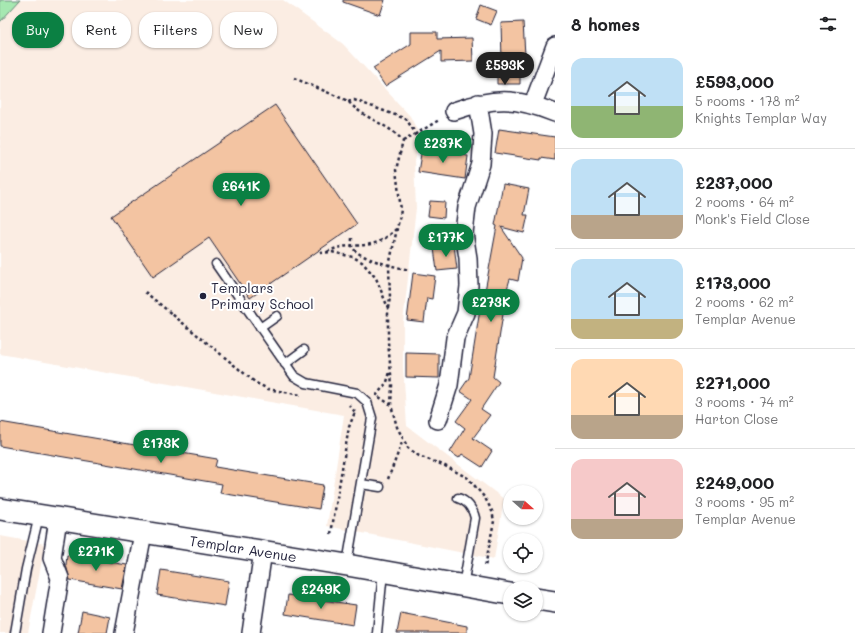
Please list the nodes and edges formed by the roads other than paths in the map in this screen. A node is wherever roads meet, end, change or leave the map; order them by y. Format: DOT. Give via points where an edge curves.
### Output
graph roads {
  1 [pos="555,46"];
  2 [pos="478,103"];
  3 [pos="533,104"];
  4 [pos="454,111"];
  5 [pos="555,113"];
  6 [pos="216,264"];
  7 [pos="277,316"];
  8 [pos="260,328"];
  9 [pos="304,350"];
  10 [pos="285,364"];
  11 [pos="438,420"];
  12 [pos="361,484"];
  13 [pos="380,486"];
  14 [pos="458,498"];
  15 [pos="0,509"];
  16 [pos="49,518"];
  17 [pos="143,533"];
  18 [pos="263,551"];
  19 [pos="347,565"];
  20 [pos="384,571"];
  21 [pos="463,586"];
  22 [pos="503,593"];
  23 [pos="543,600"];
  24 [pos="555,602"];
  25 [pos="15,633"];
  26 [pos="51,633"];
  27 [pos="124,633"];
  28 [pos="251,633"];
  29 [pos="377,633"];
  1 -- 3 [label="street"];
  2 -- 3 [label="street" via="498,99"];
  2 -- 4 [label="street"];
  2 -- 11 [label="street" via="483,134 481,164 467,207 464,233 468,279 466,313 455,338 449,385"];
  3 -- 5 [label="street"];
  6 -- 8 [label="lane"];
  7 -- 8 [label="lane"];
  8 -- 10 [label="lane"];
  9 -- 10 [label="lane"];
  10 -- 12 [label="lane" via="294,376 306,383 357,393 367,402 372,418"];
  12 -- 13 [label="lane"];
  12 -- 19 [label="lane"];
  14 -- 21 [label="lane" via="473,511 475,518"];
  15 -- 16 [label="street, Templar Avenue"];
  16 -- 17 [label="street, Templar Avenue"];
  16 -- 25 [label="lane" via="26,569"];
  16 -- 26 [label="street" via="52,558 60,578"];
  17 -- 18 [label="street, Templar Avenue"];
  17 -- 27 [label="street"];
  18 -- 19 [label="street, Templar Avenue"];
  18 -- 28 [label="street"];
  19 -- 20 [label="street, Templar Avenue"];
  20 -- 21 [label="street, Templar Avenue"];
  20 -- 29 [label="lane"];
  21 -- 22 [label="street, Templar Avenue"];
  23 -- 24 [label="street"];
}
